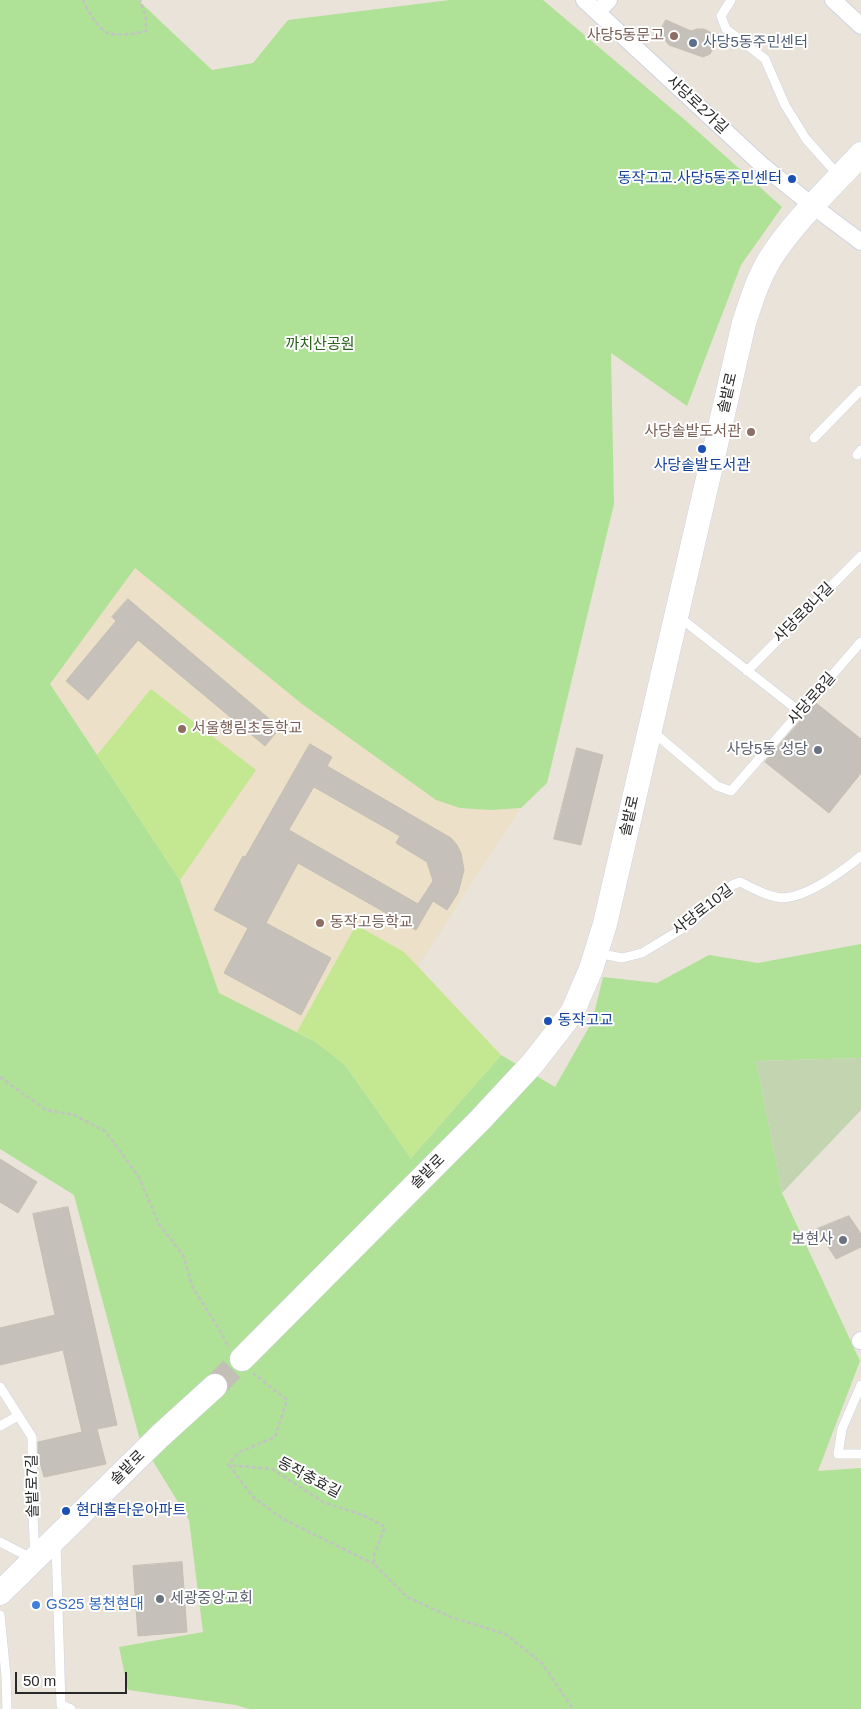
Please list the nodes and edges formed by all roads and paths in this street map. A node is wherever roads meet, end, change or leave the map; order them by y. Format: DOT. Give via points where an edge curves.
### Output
graph roads {
  1 [pos="83,0"];
  2 [pos="140,0"];
  3 [pos="584,0"];
  4 [pos="609,0"];
  5 [pos="731,0"];
  6 [pos="833,0"];
  7 [pos="596,12"];
  8 [pos="861,26"];
  9 [pos="861,154"];
  10 [pos="840,177"];
  11 [pos="813,206"];
  12 [pos="861,242"];
  13 [pos="861,390"];
  14 [pos="814,438"];
  15 [pos="861,556"];
  16 [pos="676,615"];
  17 [pos="861,642"];
  18 [pos="747,670"];
  19 [pos="800,712"];
  20 [pos="650,729"];
  21 [pos="861,856"];
  22 [pos="596,952"];
  23 [pos="0,1077"];
  24 [pos="241,1361"];
  25 [pos="861,1385"];
  26 [pos="214,1386"];
  27 [pos="0,1388"];
  28 [pos="18,1416"];
  29 [pos="0,1426"];
  30 [pos="861,1454"];
  31 [pos="228,1465"];
  32 [pos="56,1539"];
  33 [pos="0,1542"];
  34 [pos="35,1560"];
  35 [pos="374,1564"];
  36 [pos="0,1593"];
  37 [pos="0,1615"];
  38 [pos="7,1709"];
  39 [pos="71,1709"];
  40 [pos="573,1709"];
  1 -- 2 [label="path" via="106,32 118,34 146,31"];
  3 -- 7 [label="street, 사당로2가길"];
  4 -- 7 [label="street"];
  5 -- 10 [label="lane" via="721,16 726,28 766,59 785,105 806,139"];
  6 -- 8 [label="street"];
  7 -- 11 [label="street, 사당로2가길" via="763,166"];
  9 -- 10 [label="street, 솔밭로"];
  10 -- 11 [label="street, 솔밭로"];
  11 -- 12 [label="street, 사당로2가길"];
  11 -- 16 [label="street, 솔밭로" via="770,260 754,290"];
  13 -- 14 [label="lane"];
  15 -- 18 [label="lane, 사당로8나길"];
  16 -- 18 [label="lane"];
  16 -- 20 [label="street, 솔밭로"];
  17 -- 19 [label="lane, 사당로8길"];
  18 -- 19 [label="lane"];
  19 -- 20 [label="lane, 사당로8길" via="731,791 717,786"];
  20 -- 22 [label="street, 솔밭로"];
  21 -- 22 [label="lane, 사당로10길" via="844,871 787,898 775,897 740,882 732,884 690,924 642,953 622,958"];
  22 -- 24 [label="street, 솔밭로" via="572,1013 533,1064"];
  23 -- 24 [label="path, 동작충효길" via="46,1110 74,1115 105,1131 139,1177 159,1224 183,1255 193,1288"];
  24 -- 31 [label="path, 동작충효길" via="286,1400 275,1437 239,1452"];
  25 -- 30 [label="lane" via="842,1429 838,1454"];
  26 -- 32 [label="street, 솔밭로"];
  27 -- 28 [label="lane, 솔밭로7길"];
  28 -- 29 [label="lane"];
  28 -- 34 [label="lane, 솔밭로7길" via="32,1437"];
  31 -- 35 [label="path" via="253,1497 283,1519"];
  31 -- 35 [label="path, 동작충효길" via="272,1469 325,1502 385,1526 374,1555"];
  32 -- 34 [label="street, 솔밭로"];
  32 -- 39 [label="lane" via="61,1705"];
  33 -- 34 [label="lane"];
  34 -- 36 [label="street, 솔밭로"];
  35 -- 40 [label="path" via="407,1597 452,1617 505,1634 542,1663"];
  37 -- 38 [label="lane"];
}
